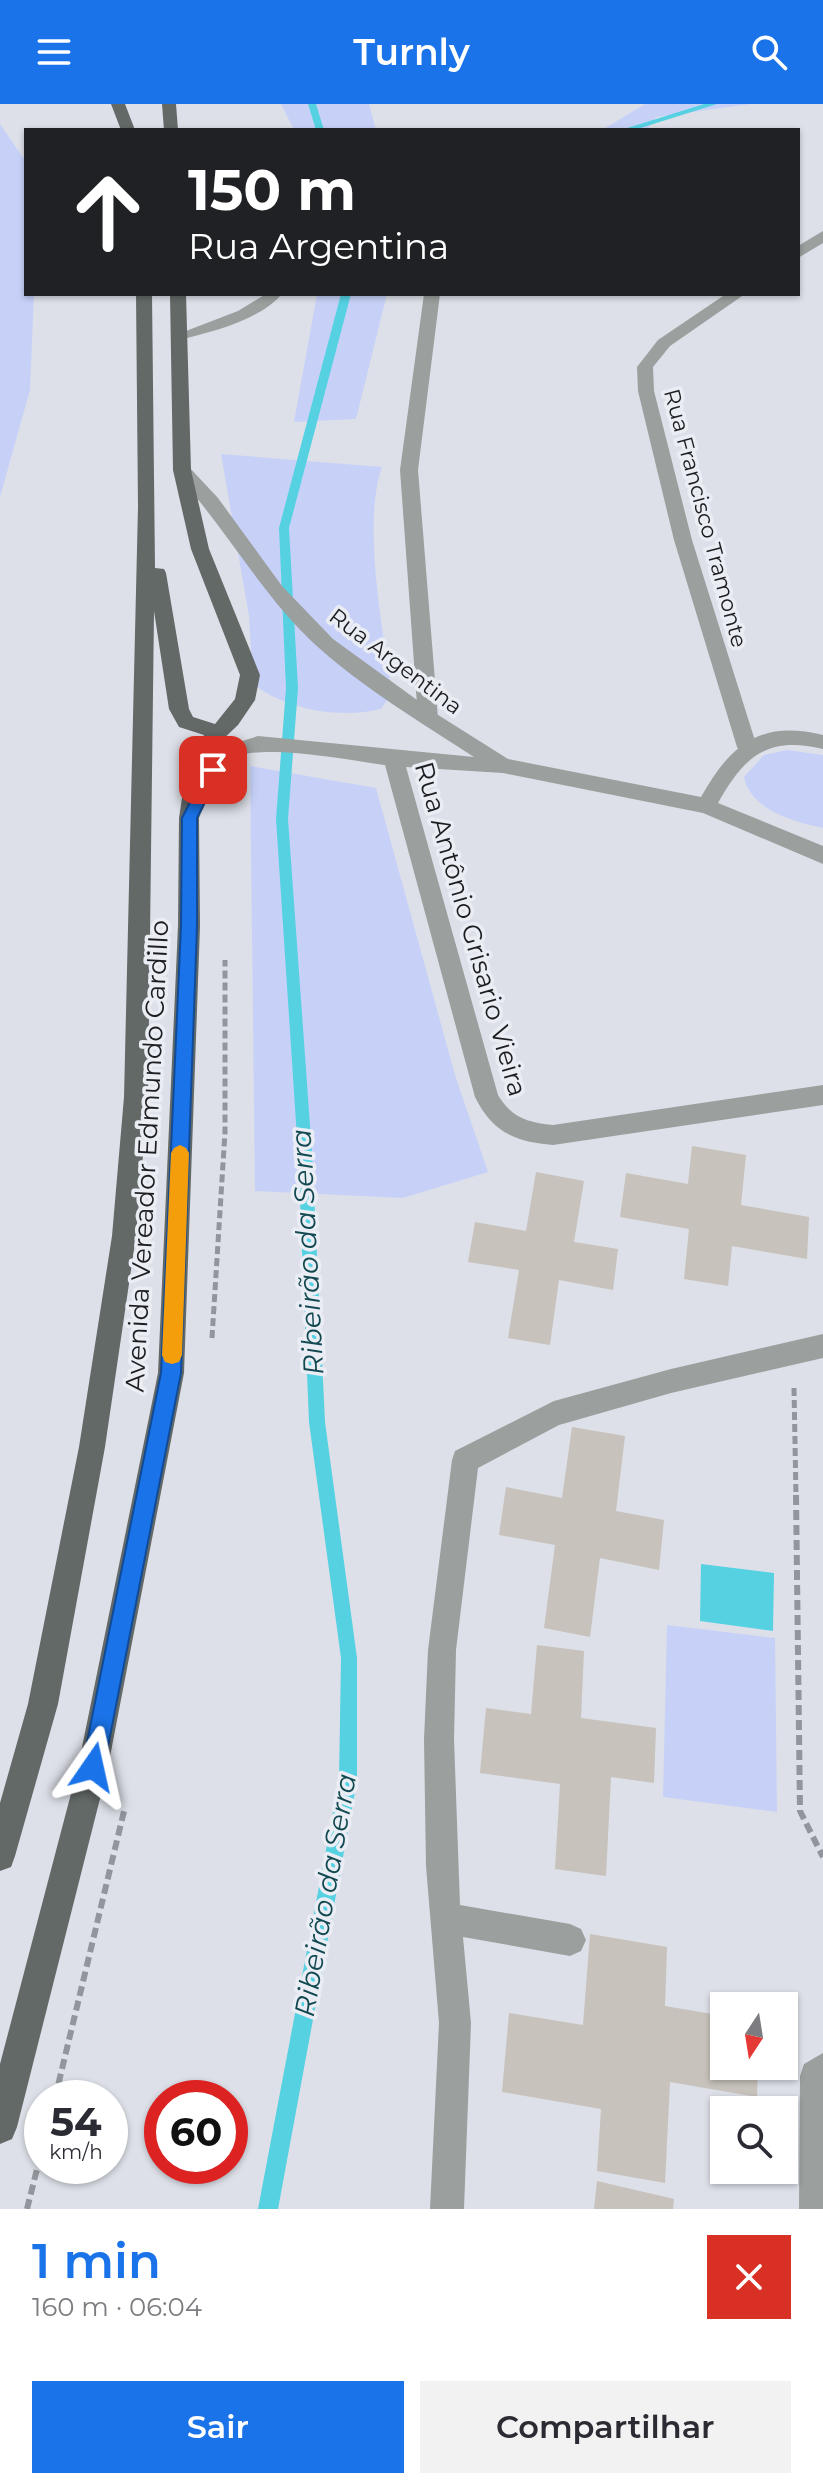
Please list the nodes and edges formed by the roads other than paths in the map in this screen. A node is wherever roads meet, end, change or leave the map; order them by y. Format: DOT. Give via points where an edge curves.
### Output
graph roads {
  1 [pos="118,104"];
  2 [pos="169,104"];
  3 [pos="127,128"];
  4 [pos="171,128"];
  5 [pos="823,236"];
  6 [pos="800,252"];
  7 [pos="144,296"];
  8 [pos="178,296"];
  9 [pos="273,296"];
  10 [pos="432,296"];
  11 [pos="734,296"];
  12 [pos="180,336"];
  13 [pos="182,470"];
  14 [pos="147,507"];
  15 [pos="428,718"];
  16 [pos="218,732"];
  17 [pos="823,742"];
  18 [pos="747,747"];
  19 [pos="393,757"];
  20 [pos="503,766"];
  21 [pos="706,806"];
  22 [pos="189,818"];
  23 [pos="823,856"];
  24 [pos="823,1095"];
  25 [pos="823,1346"];
  26 [pos="0,1856"];
  27 [pos="445,1918"];
  28 [pos="570,1940"];
  29 [pos="823,2069"];
  30 [pos="0,2127"];
  31 [pos="447,2209"];
  32 [pos="816,2209"];
  1 -- 3 [label="main road"];
  2 -- 4 [label="main road"];
  5 -- 6 [label="street"];
  7 -- 14 [label="main road, Avenida Vereador Edmundo Cardillo"];
  8 -- 12 [label="main road, Avenida Vereador Edmundo Cardillo"];
  9 -- 12 [label="lane"];
  10 -- 15 [label="street" via="409,470"];
  11 -- 18 [label="street, Rua Francisco Tramonte" via="664,343 645,367 646,391 683,540"];
  12 -- 13 [label="main road, Avenida Vereador Edmundo Cardillo"];
  13 -- 15 [label="street, Rua Argentina" via="212,502 275,590 326,644"];
  13 -- 16 [label="main road, Avenida Vereador Edmundo Cardillo" via="200,549 250,675 245,700"];
  14 -- 16 [label="main road" via="179,709 186,722"];
  14 -- 26 [label="main road, Avenida Vereador Edmundo Cardillo" via="136,1097 124,1236 92,1447 43,1704"];
  15 -- 20 [label="street, Rua Argentina"];
  16 -- 22 [label="main road, Avenida Vereador Edmundo Cardillo" via="197,765"];
  17 -- 18 [label="street" via="779,737"];
  18 -- 21 [label="street"];
  19 -- 20 [label="street, Rua Argentina"];
  19 -- 22 [label="street, Rua Argentina" via="258,743 227,753"];
  19 -- 24 [label="street, Rua Antônio Grisario Vieira" via="487,1097 499,1120 524,1133 553,1135"];
  20 -- 21 [label="street, Rua Argentina"];
  21 -- 23 [label="street, Rua Argentina"];
  22 -- 30 [label="main road, Avenida Vereador Edmundo Cardillo" via="171,1373 93,1767"];
  25 -- 27 [label="street" via="554,1414 465,1460 442,1650 439,1771"];
  27 -- 28 [label="street"];
  27 -- 31 [label="street" via="455,2023"];
  29 -- 32 [label="street" via="816,2076"];
}
